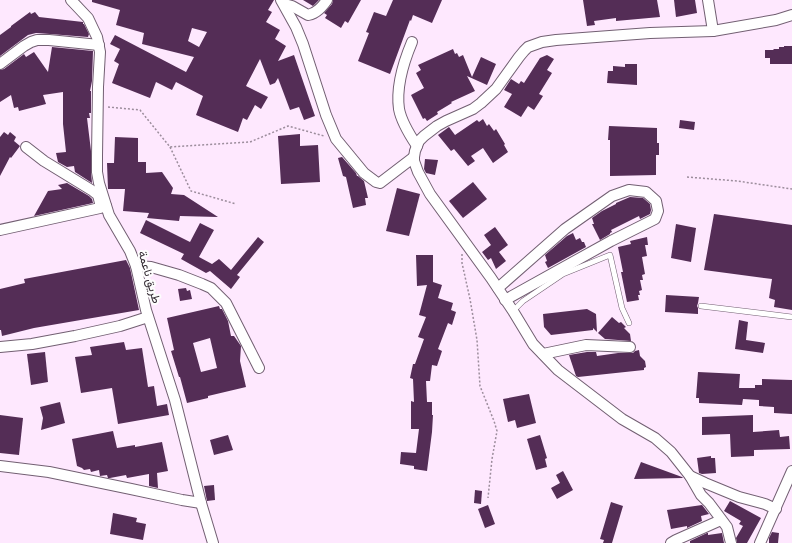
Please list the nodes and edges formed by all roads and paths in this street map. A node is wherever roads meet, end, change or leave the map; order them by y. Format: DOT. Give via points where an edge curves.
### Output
graph roads {
  1 [pos="71,0"];
  2 [pos="327,0"];
  3 [pos="708,0"];
  4 [pos="282,2"];
  5 [pos="792,15"];
  6 [pos="713,31"];
  7 [pos="412,42"];
  8 [pos="98,45"];
  9 [pos="0,64"];
  10 [pos="98,106"];
  11 [pos="336,139"];
  12 [pos="417,146"];
  13 [pos="26,147"];
  14 [pos="170,147"];
  15 [pos="414,157"];
  16 [pos="687,177"];
  17 [pos="792,189"];
  18 [pos="236,204"];
  19 [pos="103,207"];
  20 [pos="0,230"];
  21 [pos="462,238"];
  22 [pos="136,266"];
  23 [pos="498,288"];
  24 [pos="505,300"];
  25 [pos="701,306"];
  26 [pos="513,311"];
  27 [pos="148,317"];
  28 [pos="792,317"];
  29 [pos="629,323"];
  30 [pos="630,347"];
  31 [pos="0,348"];
  32 [pos="543,354"];
  33 [pos="259,368"];
  34 [pos="0,466"];
  35 [pos="792,471"];
  36 [pos="690,476"];
  37 [pos="488,498"];
  38 [pos="201,503"];
  39 [pos="776,508"];
  40 [pos="721,520"];
  41 [pos="213,543"];
  42 [pos="672,543"];
  43 [pos="731,543"];
  44 [pos="760,543"];
  1 -- 8 [label="street, طريق ناعمة" via="88,18"];
  2 -- 4 [label="street" via="319,9 308,15"];
  3 -- 6 [label="street"];
  4 -- 11 [label="street" via="303,44"];
  5 -- 6 [label="street"];
  6 -- 12 [label="street" via="556,40 534,45 524,51 496,89 481,104 437,126 424,136"];
  7 -- 12 [label="street" via="404,60 399,108"];
  8 -- 9 [label="street" via="37,40 24,46"];
  8 -- 10 [label="street, طريق ناعمة"];
  10 -- 14 [label="path" via="140,110"];
  10 -- 19 [label="street, طريق ناعمة" via="97,172"];
  11 -- 14 [label="path" via="288,126 250,142"];
  11 -- 15 [label="street" via="364,173 378,183"];
  12 -- 15 [label="street"];
  13 -- 19 [label="street" via="93,191 98,195"];
  14 -- 18 [label="path" via="191,191"];
  15 -- 21 [label="street" via="427,189"];
  16 -- 17 [label="path"];
  19 -- 20 [label="street"];
  19 -- 22 [label="street, طريق ناعمة" via="110,215"];
  21 -- 23 [label="street"];
  21 -- 37 [label="path" via="462,263 474,326 480,386 497,431"];
  22 -- 27 [label="street, طريق ناعمة"];
  22 -- 33 [label="street" via="151,267 179,275 210,288 226,303"];
  23 -- 24 [label="street"];
  23 -- 24 [label="street" via="565,229 612,196 629,190 646,192 656,201 658,211 655,219"];
  24 -- 26 [label="street"];
  25 -- 28 [label="lane"];
  26 -- 29 [label="lane" via="523,301 563,274 610,255 622,308"];
  26 -- 32 [label="street" via="533,344"];
  27 -- 31 [label="street" via="75,336"];
  27 -- 38 [label="street, طريق ناعمة" via="173,394"];
  30 -- 32 [label="street" via="586,345"];
  32 -- 36 [label="street" via="558,370 622,419 655,438 672,452"];
  34 -- 38 [label="street" via="48,472"];
  35 -- 39 [label="street"];
  36 -- 39 [label="street" via="739,497"];
  36 -- 40 [label="street"];
  38 -- 41 [label="street, طريق ناعمة"];
  39 -- 44 [label="street"];
  40 -- 42 [label="street"];
  40 -- 43 [label="street" via="727,528"];
}
